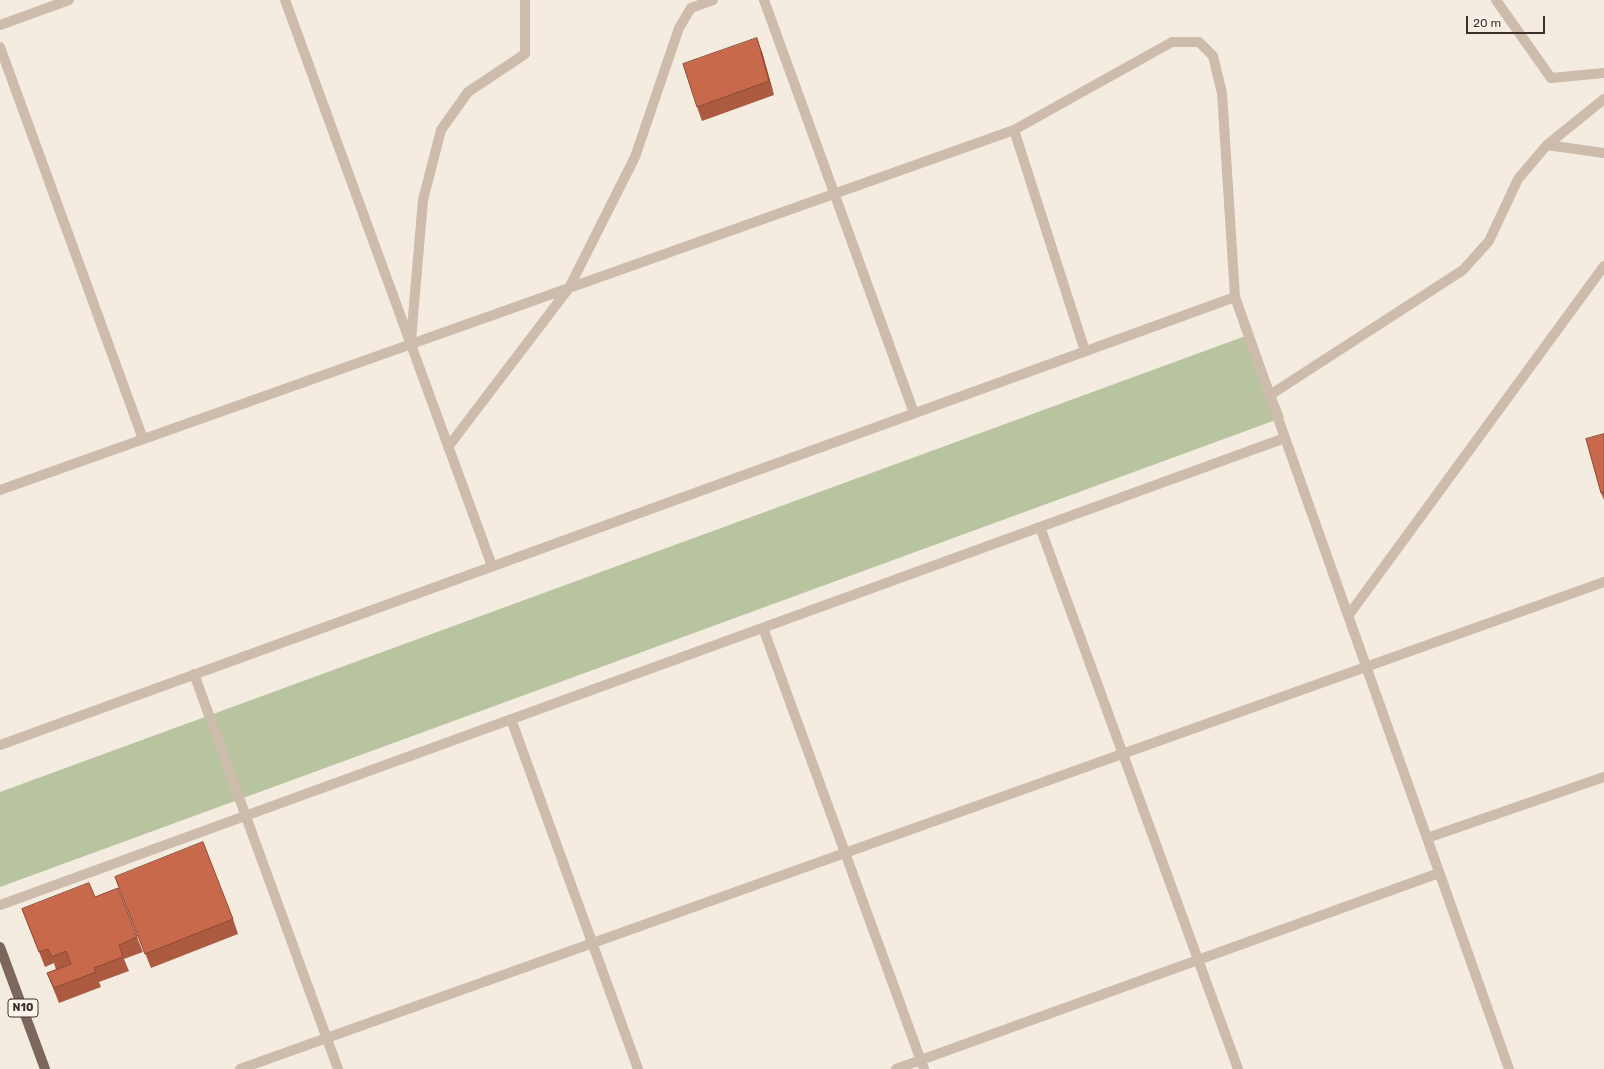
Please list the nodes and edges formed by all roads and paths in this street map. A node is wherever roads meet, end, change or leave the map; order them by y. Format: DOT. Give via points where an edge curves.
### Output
graph roads {
  1 [pos="69,0"];
  2 [pos="285,0"];
  3 [pos="525,0"];
  4 [pos="713,0"];
  5 [pos="764,0"];
  6 [pos="1496,0"];
  7 [pos="0,25"];
  8 [pos="0,47"];
  9 [pos="1604,73"];
  10 [pos="1604,99"];
  11 [pos="1014,130"];
  12 [pos="1547,145"];
  13 [pos="1604,152"];
  14 [pos="834,194"];
  15 [pos="1604,266"];
  16 [pos="569,288"];
  17 [pos="1234,296"];
  18 [pos="410,344"];
  19 [pos="1085,351"];
  20 [pos="1270,395"];
  21 [pos="914,413"];
  22 [pos="1284,438"];
  23 [pos="143,439"];
  24 [pos="448,447"];
  25 [pos="0,490"];
  26 [pos="1040,527"];
  27 [pos="492,566"];
  28 [pos="1604,582"];
  29 [pos="1348,616"];
  30 [pos="763,628"];
  31 [pos="1366,666"];
  32 [pos="194,674"];
  33 [pos="511,719"];
  34 [pos="0,745"];
  35 [pos="1124,754"];
  36 [pos="1604,777"];
  37 [pos="246,815"];
  38 [pos="1427,838"];
  39 [pos="845,853"];
  40 [pos="1439,873"];
  41 [pos="0,905"];
  42 [pos="593,943"];
  43 [pos="0,947"];
  44 [pos="1198,960"];
  45 [pos="326,1038"];
  46 [pos="922,1064"];
  47 [pos="45,1069"];
  48 [pos="240,1069"];
  49 [pos="338,1069"];
  50 [pos="638,1069"];
  51 [pos="896,1069"];
  52 [pos="1238,1069"];
  53 [pos="1509,1069"];
  1 -- 7 [label="street"];
  2 -- 18 [label="street"];
  3 -- 18 [label="street" via="525,54 468,92 441,130 423,200"];
  4 -- 16 [label="street" via="691,8 679,28 635,157"];
  5 -- 14 [label="street"];
  6 -- 9 [label="street" via="1552,78"];
  8 -- 23 [label="street"];
  10 -- 12 [label="street"];
  11 -- 14 [label="street"];
  11 -- 17 [label="street" via="1172,42 1198,42 1213,56 1222,93"];
  11 -- 19 [label="street"];
  12 -- 13 [label="street"];
  12 -- 20 [label="street" via="1518,179 1489,241 1463,270"];
  14 -- 16 [label="street"];
  14 -- 21 [label="street"];
  15 -- 29 [label="street"];
  16 -- 18 [label="street"];
  16 -- 24 [label="street"];
  17 -- 19 [label="street"];
  17 -- 20 [label="street"];
  18 -- 23 [label="street"];
  18 -- 24 [label="street"];
  19 -- 21 [label="street"];
  20 -- 22 [label="street"];
  21 -- 27 [label="street"];
  22 -- 26 [label="street"];
  22 -- 29 [label="street"];
  23 -- 25 [label="street"];
  24 -- 27 [label="street"];
  26 -- 30 [label="street"];
  26 -- 35 [label="street"];
  27 -- 32 [label="street"];
  28 -- 31 [label="street"];
  29 -- 31 [label="street"];
  30 -- 33 [label="street"];
  30 -- 39 [label="street"];
  31 -- 35 [label="street"];
  31 -- 38 [label="street"];
  32 -- 34 [label="street"];
  32 -- 37 [label="street"];
  33 -- 37 [label="street"];
  33 -- 42 [label="street"];
  35 -- 39 [label="street"];
  35 -- 44 [label="street"];
  36 -- 38 [label="street"];
  37 -- 41 [label="street"];
  37 -- 45 [label="street"];
  38 -- 40 [label="street"];
  39 -- 42 [label="street"];
  39 -- 46 [label="street"];
  40 -- 44 [label="street"];
  40 -- 53 [label="street"];
  42 -- 45 [label="street"];
  42 -- 50 [label="street"];
  43 -- 47 [label="main road, N10"];
  44 -- 46 [label="street"];
  44 -- 52 [label="street"];
  45 -- 48 [label="street"];
  45 -- 49 [label="street"];
  46 -- 51 [label="street"];
}
